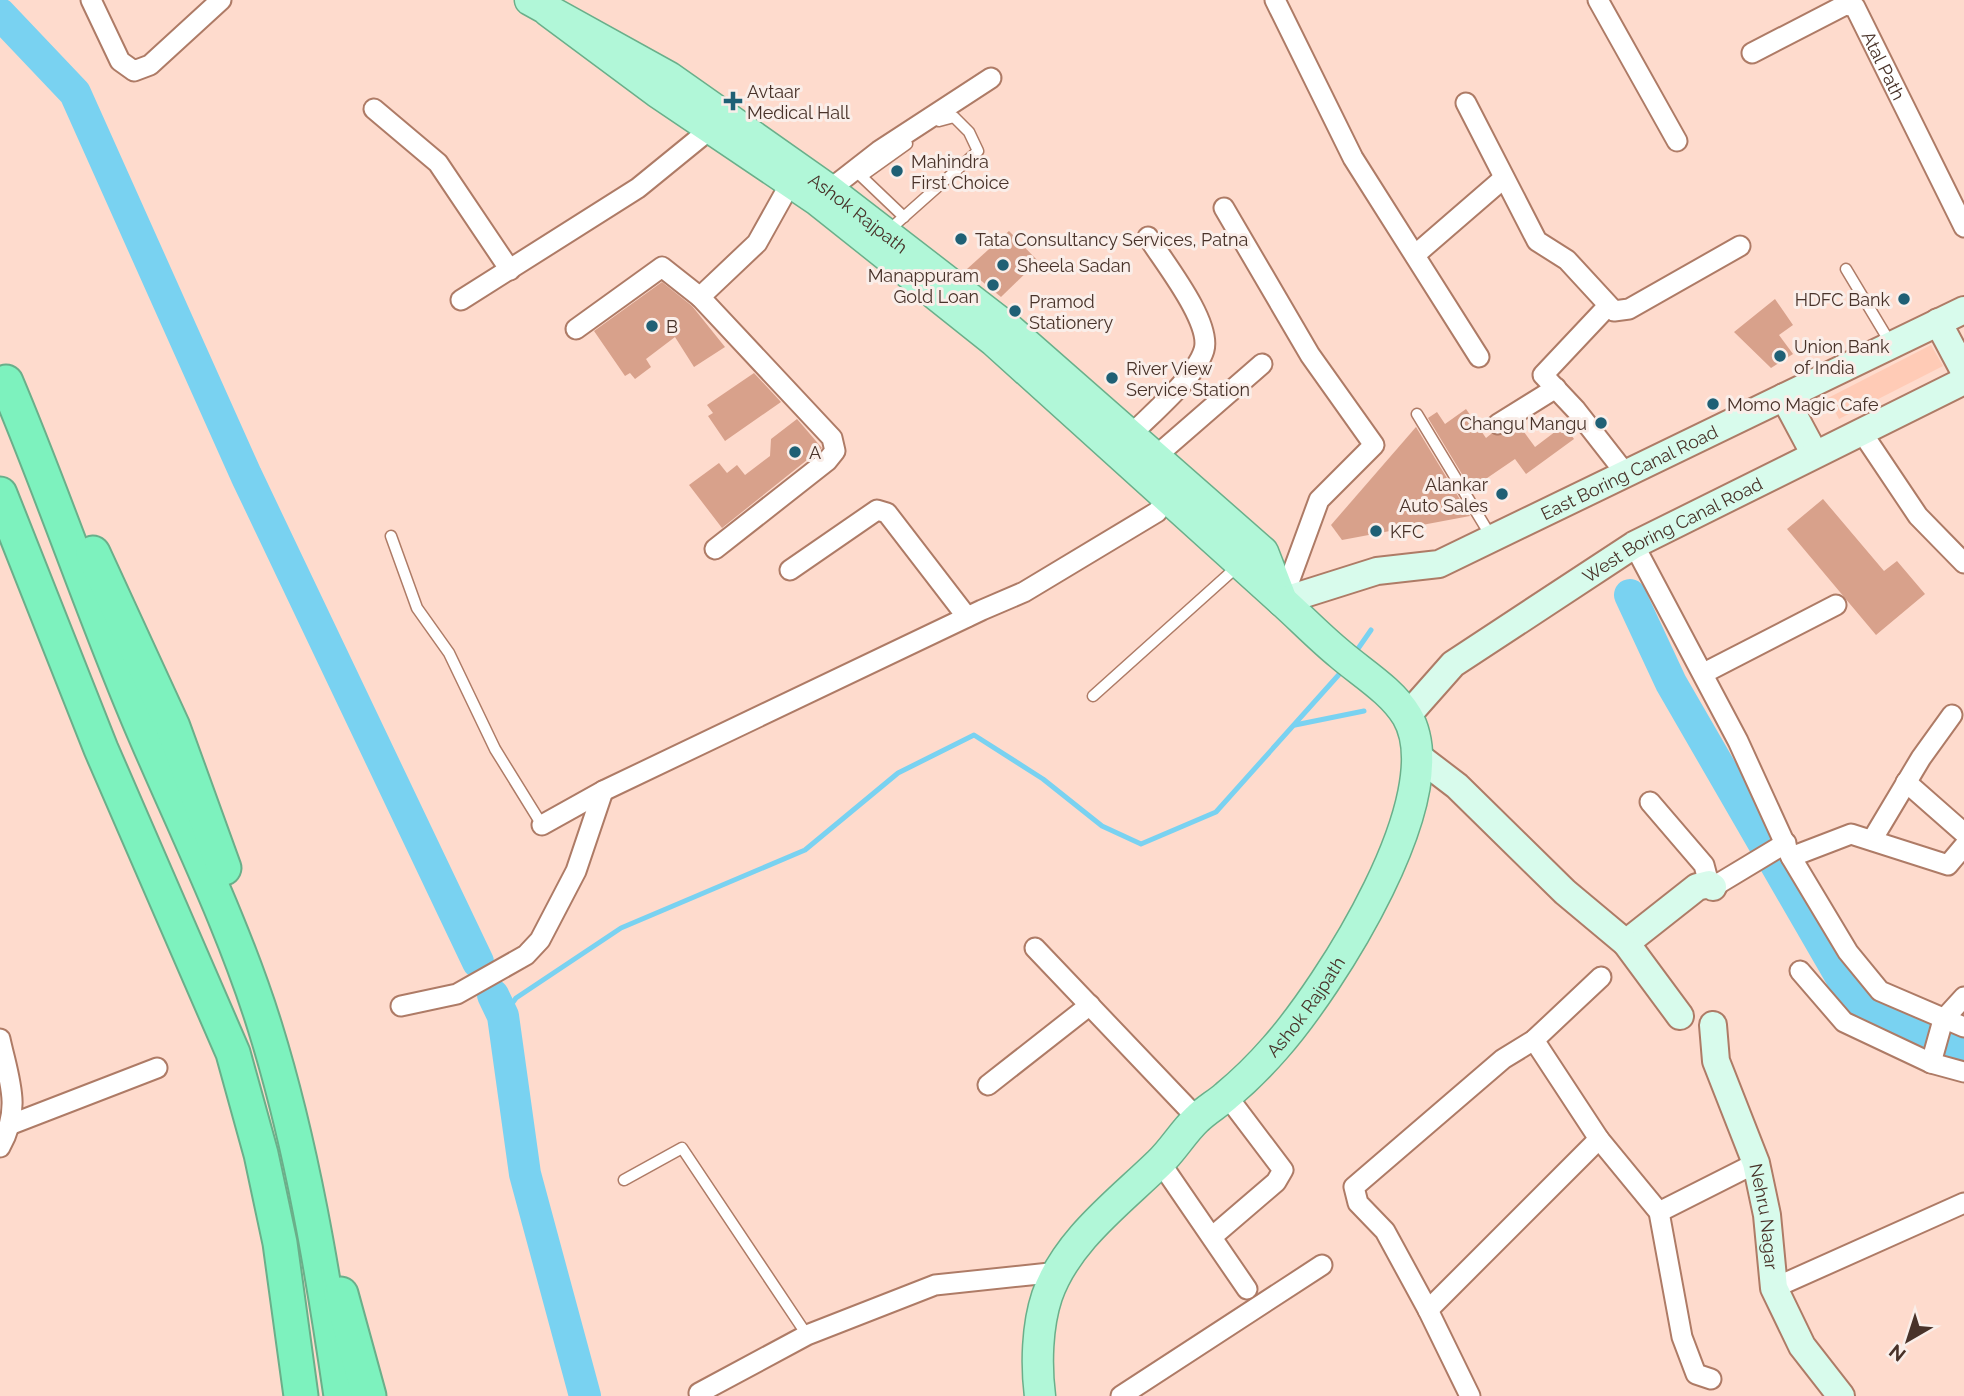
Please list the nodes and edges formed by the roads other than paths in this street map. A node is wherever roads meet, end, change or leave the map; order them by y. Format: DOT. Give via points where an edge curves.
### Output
graph roads {
  1 [pos="91,0"];
  2 [pos="221,0"];
  3 [pos="1275,0"];
  4 [pos="1598,0"];
  5 [pos="539,6"];
  6 [pos="1752,53"];
  7 [pos="991,78"];
  8 [pos="1466,103"];
  9 [pos="374,109"];
  10 [pos="719,122"];
  11 [pos="1677,141"];
  12 [pos="861,176"];
  13 [pos="1504,178"];
  14 [pos="791,183"];
  15 [pos="827,194"];
  16 [pos="1224,208"];
  17 [pos="895,225"];
  18 [pos="1964,227"];
  19 [pos="1148,237"];
  20 [pos="1740,246"];
  21 [pos="1415,255"];
  22 [pos="1846,269"];
  23 [pos="510,270"];
  24 [pos="700,297"];
  25 [pos="461,300"];
  26 [pos="1607,307"];
  27 [pos="1964,310"];
  28 [pos="1938,322"];
  29 [pos="576,329"];
  30 [pos="1891,345"];
  31 [pos="1479,356"];
  32 [pos="1262,365"];
  33 [pos="1964,370"];
  34 [pos="3,375"];
  35 [pos="1964,381"];
  36 [pos="1556,388"];
  37 [pos="1784,397"];
  38 [pos="1417,414"];
  39 [pos="1498,424"];
  40 [pos="1861,431"];
  41 [pos="1131,435"];
  42 [pos="1814,453"];
  43 [pos="1155,457"];
  44 [pos="0,468"];
  45 [pos="1626,474"];
  46 [pos="0,494"];
  47 [pos="1168,497"];
  48 [pos="0,506"];
  49 [pos="0,520"];
  50 [pos="0,526"];
  51 [pos="391,537"];
  52 [pos="1492,538"];
  53 [pos="1634,545"];
  54 [pos="715,549"];
  55 [pos="1241,563"];
  56 [pos="1964,563"];
  57 [pos="790,569"];
  58 [pos="30,571"];
  59 [pos="1282,601"];
  60 [pos="1836,606"];
  61 [pos="967,617"];
  62 [pos="1704,674"];
  63 [pos="1093,696"];
  64 [pos="1952,715"];
  65 [pos="1407,716"];
  66 [pos="1419,757"];
  67 [pos="1906,782"];
  68 [pos="603,791"];
  69 [pos="1650,802"];
  70 [pos="542,825"];
  71 [pos="1964,833"];
  72 [pos="1872,840"];
  73 [pos="1964,846"];
  74 [pos="1783,850"];
  75 [pos="1711,885"];
  76 [pos="1626,943"];
  77 [pos="1034,948"];
  78 [pos="1800,971"];
  79 [pos="1601,977"];
  80 [pos="249,983"];
  81 [pos="1964,997"];
  82 [pos="1090,1005"];
  83 [pos="401,1006"];
  84 [pos="1679,1016"];
  85 [pos="1713,1025"];
  86 [pos="1940,1026"];
  87 [pos="1964,1027"];
  88 [pos="0,1039"];
  89 [pos="1534,1040"];
  90 [pos="1931,1059"];
  91 [pos="157,1068"];
  92 [pos="1964,1072"];
  93 [pos="988,1086"];
  94 [pos="1227,1096"];
  95 [pos="1197,1118"];
  96 [pos="12,1124"];
  97 [pos="1599,1139"];
  98 [pos="0,1147"];
  99 [pos="1160,1162"];
  100 [pos="1756,1163"];
  101 [pos="624,1180"];
  102 [pos="1964,1203"];
  103 [pos="1659,1212"];
  104 [pos="310,1218"];
  105 [pos="1213,1236"];
  106 [pos="1322,1265"];
  107 [pos="1059,1272"];
  108 [pos="1774,1288"];
  109 [pos="1247,1289"];
  110 [pos="1428,1310"];
  111 [pos="807,1335"];
  112 [pos="1711,1380"];
  113 [pos="699,1393"];
  114 [pos="301,1396"];
  115 [pos="341,1396"];
  116 [pos="369,1396"];
  117 [pos="1040,1396"];
  118 [pos="1121,1396"];
  119 [pos="1470,1396"];
  120 [pos="1841,1396"];
  1 -- 2 [label="street" via="120,61 134,71 150,65"];
  3 -- 21 [label="street" via="1353,158"];
  4 -- 11 [label="street"];
  5 -- 10 [label="main road, Ashok Rajpath" via="669,76"];
  6 -- 18 [label="street, Atal Path" via="1845,5 1855,7"];
  7 -- 15 [label="street" via="879,151"];
  8 -- 13 [label="street"];
  9 -- 23 [label="street" via="438,163"];
  10 -- 14 [label="main road, Ashok Rajpath"];
  10 -- 15 [label="main road, Ashok Rajpath"];
  10 -- 23 [label="street" via="638,188"];
  12 -- 15 [label="lane"];
  12 -- 17 [label="lane"];
  12 -- 17 [label="lane" via="944,117 960,122 978,151"];
  13 -- 21 [label="street"];
  13 -- 26 [label="street" via="1537,241 1567,260"];
  14 -- 15 [label="main road, Ashok Rajpath"];
  14 -- 24 [label="street" via="757,243"];
  15 -- 17 [label="main road, Ashok Rajpath"];
  15 -- 47 [label="main road, Ashok Rajpath"];
  16 -- 59 [label="street" via="1310,355 1374,445 1319,500"];
  17 -- 41 [label="main road, Ashok Rajpath"];
  19 -- 41 [label="street" via="1201,324 1204,350 1190,372"];
  20 -- 26 [label="street" via="1629,309"];
  21 -- 31 [label="street"];
  22 -- 30 [label="lane"];
  23 -- 25 [label="street"];
  24 -- 29 [label="street" via="662,267"];
  24 -- 54 [label="street" via="832,438 835,451"];
  26 -- 36 [label="street" via="1543,375"];
  27 -- 28 [label="main road, East Boring Canal Road"];
  28 -- 30 [label="main road, East Boring Canal Road"];
  28 -- 33 [label="main road"];
  30 -- 37 [label="main road, East Boring Canal Road"];
  32 -- 43 [label="street"];
  34 -- 80 [label="highway" via="118,603 173,727 233,895"];
  34 -- 80 [label="highway" via="78,632 125,752 194,889"];
  35 -- 40 [label="main road, West Boring Canal Road"];
  36 -- 39 [label="street"];
  36 -- 45 [label="street"];
  37 -- 42 [label="main road"];
  37 -- 45 [label="main road, East Boring Canal Road"];
  38 -- 52 [label="lane"];
  40 -- 42 [label="main road, West Boring Canal Road"];
  40 -- 56 [label="street" via="1918,516"];
  41 -- 43 [label="main road, Ashok Rajpath"];
  42 -- 53 [label="main road, West Boring Canal Road"];
  43 -- 59 [label="main road, Ashok Rajpath" via="1263,552"];
  44 -- 58 [label="highway"];
  45 -- 52 [label="main road, East Boring Canal Road"];
  46 -- 58 [label="highway"];
  47 -- 55 [label="main road, Ashok Rajpath"];
  47 -- 61 [label="street" via="1157,512 1024,592"];
  48 -- 58 [label="highway"];
  49 -- 58 [label="highway"];
  50 -- 58 [label="highway"];
  51 -- 70 [label="lane" via="417,608 449,653 495,749"];
  52 -- 59 [label="main road, East Boring Canal Road" via="1439,564 1377,570"];
  53 -- 62 [label="street"];
  53 -- 65 [label="main road, West Boring Canal Road" via="1453,664"];
  55 -- 59 [label="main road, Ashok Rajpath"];
  55 -- 63 [label="lane"];
  57 -- 61 [label="street" via="877,510 887,513"];
  58 -- 114 [label="highway" via="101,749 233,1053 280,1243"];
  59 -- 65 [label="main road, Ashok Rajpath"];
  60 -- 62 [label="street"];
  61 -- 68 [label="street"];
  62 -- 74 [label="street"];
  64 -- 67 [label="street"];
  65 -- 66 [label="main road, Ashok Rajpath"];
  66 -- 76 [label="main road" via="1457,786 1565,892"];
  66 -- 94 [label="main road, Ashok Rajpath" via="1405,828 1365,914 1310,1002 1275,1048"];
  67 -- 71 [label="street"];
  67 -- 72 [label="street"];
  68 -- 70 [label="street"];
  68 -- 83 [label="street" via="576,871 547,929 526,955 457,994"];
  69 -- 75 [label="street" via="1704,865"];
  72 -- 73 [label="street" via="1948,865"];
  72 -- 74 [label="street" via="1851,834"];
  74 -- 75 [label="street"];
  74 -- 86 [label="street" via="1848,952 1880,991"];
  75 -- 76 [label="main road" via="1697,887"];
  76 -- 84 [label="main road"];
  77 -- 82 [label="street"];
  78 -- 90 [label="street" via="1844,1022"];
  79 -- 89 [label="street"];
  80 -- 104 [label="highway" via="278,1071"];
  81 -- 86 [label="street"];
  82 -- 93 [label="street"];
  82 -- 95 [label="street"];
  85 -- 100 [label="main road, Nehru Nagar" via="1716,1061"];
  86 -- 87 [label="street"];
  86 -- 90 [label="street"];
  88 -- 96 [label="street" via="13,1100"];
  89 -- 97 [label="street"];
  89 -- 110 [label="street" via="1503,1059 1354,1187 1358,1203 1385,1231"];
  90 -- 92 [label="street"];
  91 -- 96 [label="street"];
  94 -- 95 [label="main road, Ashok Rajpath"];
  94 -- 105 [label="street" via="1283,1170 1276,1182"];
  95 -- 99 [label="main road, Ashok Rajpath"];
  96 -- 98 [label="street"];
  97 -- 103 [label="street"];
  97 -- 110 [label="street"];
  99 -- 105 [label="street"];
  99 -- 107 [label="main road, Ashok Rajpath" via="1117,1200"];
  100 -- 103 [label="street"];
  100 -- 108 [label="main road, Nehru Nagar"];
  101 -- 111 [label="lane" via="682,1147"];
  102 -- 108 [label="street"];
  103 -- 112 [label="street" via="1682,1337 1696,1374"];
  104 -- 115 [label="highway"];
  104 -- 116 [label="highway" via="340,1291"];
  105 -- 109 [label="street"];
  106 -- 118 [label="street"];
  107 -- 111 [label="street" via="935,1285"];
  107 -- 117 [label="main road, Ashok Rajpath" via="1047,1296 1041,1328"];
  108 -- 120 [label="main road, Nehru Nagar" via="1802,1346"];
  110 -- 119 [label="street"];
  111 -- 113 [label="street"];
}
